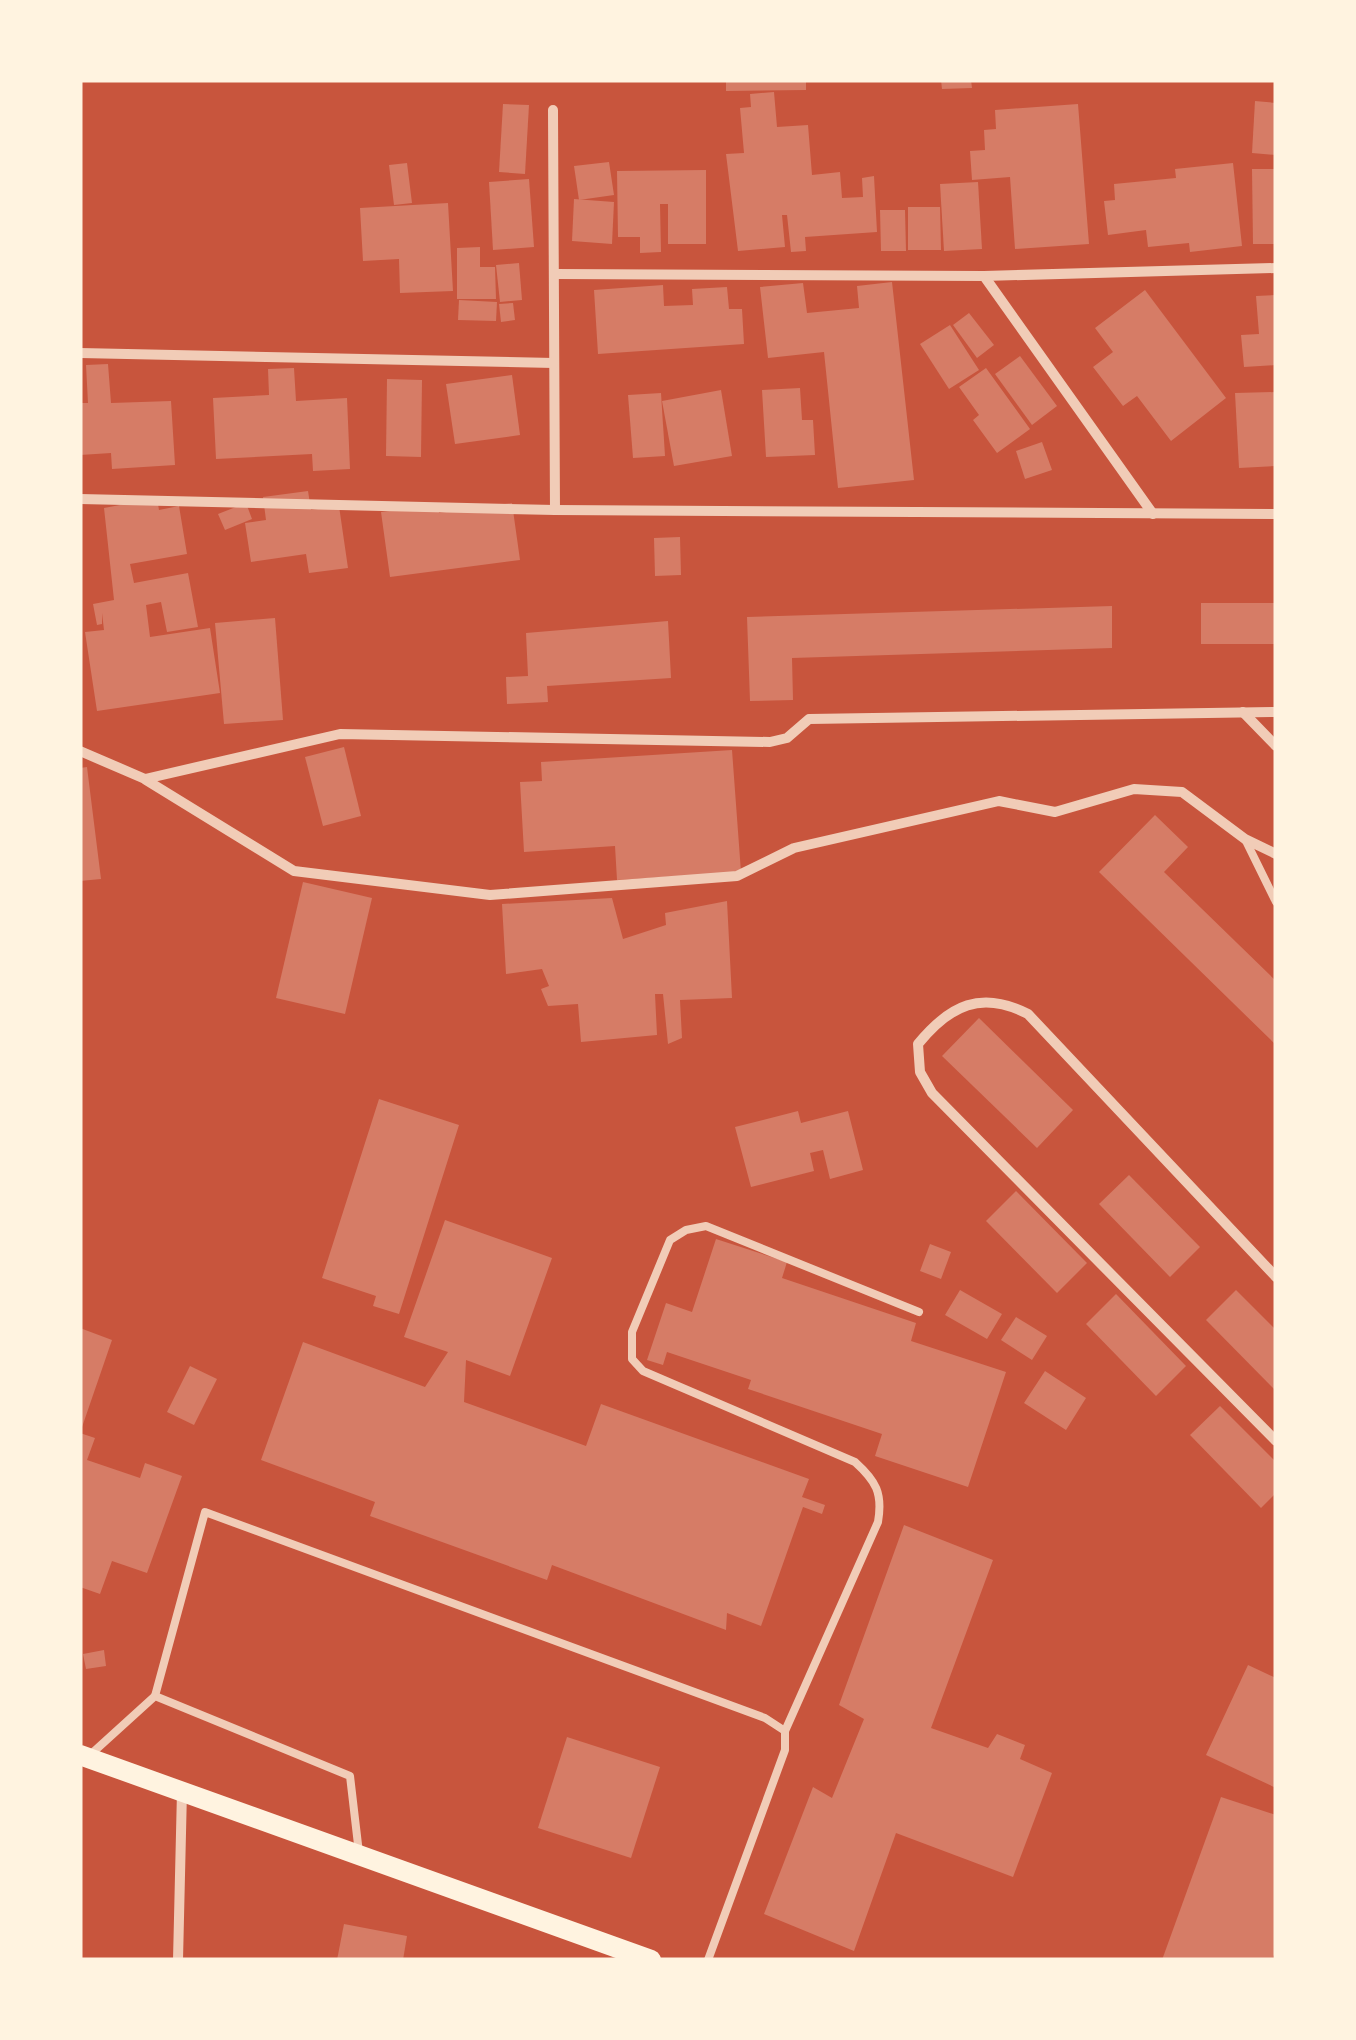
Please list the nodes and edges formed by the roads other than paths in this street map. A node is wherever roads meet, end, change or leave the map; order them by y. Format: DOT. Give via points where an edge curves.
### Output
graph roads {
  1 [pos="554,110"];
  2 [pos="1276,268"];
  3 [pos="555,274"];
  4 [pos="984,276"];
  5 [pos="80,353"];
  6 [pos="554,363"];
  7 [pos="80,499"];
  8 [pos="555,510"];
  9 [pos="1153,514"];
  10 [pos="1276,514"];
  11 [pos="1243,712"];
  12 [pos="1276,712"];
  13 [pos="1276,746"];
  14 [pos="80,751"];
  15 [pos="146,780"];
  16 [pos="1245,839"];
  17 [pos="1276,854"];
  18 [pos="1276,902"];
  19 [pos="1276,1277"];
  20 [pos="918,1312"];
  21 [pos="1276,1440"];
  22 [pos="155,1696"];
  23 [pos="785,1731"];
  24 [pos="84,1756"];
  25 [pos="182,1790"];
  26 [pos="359,1852"];
  27 [pos="178,1960"];
  28 [pos="651,1960"];
  29 [pos="708,1960"];
  1 -- 3 [label="street"];
  2 -- 4 [label="street"];
  3 -- 4 [label="street"];
  3 -- 6 [label="street"];
  4 -- 9 [label="street"];
  5 -- 6 [label="street"];
  6 -- 8 [label="street"];
  7 -- 8 [label="street"];
  8 -- 9 [label="street"];
  9 -- 10 [label="street"];
  11 -- 12 [label="street"];
  11 -- 13 [label="street"];
  11 -- 15 [label="street" via="809,718 788,738 770,742 340,734"];
  14 -- 15 [label="street"];
  15 -- 16 [label="street" via="294,871 490,895 737,876 794,848 999,801 1055,812 1134,790 1182,792"];
  16 -- 17 [label="street"];
  16 -- 18 [label="lane"];
  19 -- 21 [label="street" via="1028,1014 1004,1002 974,1002 938,1019 918,1044 920,1072 932,1093"];
  20 -- 23 [label="lane" via="706,1226 670,1240 632,1332 632,1358 642,1371 855,1462 874,1479 882,1500 878,1522"];
  22 -- 23 [label="lane" via="205,1512 765,1718"];
  22 -- 24 [label="lane"];
  22 -- 26 [label="lane" via="350,1776"];
  23 -- 29 [label="lane" via="785,1750"];
  24 -- 25 [label="main road"];
  25 -- 26 [label="main road"];
  25 -- 27 [label="street"];
  26 -- 28 [label="main road"];
}
